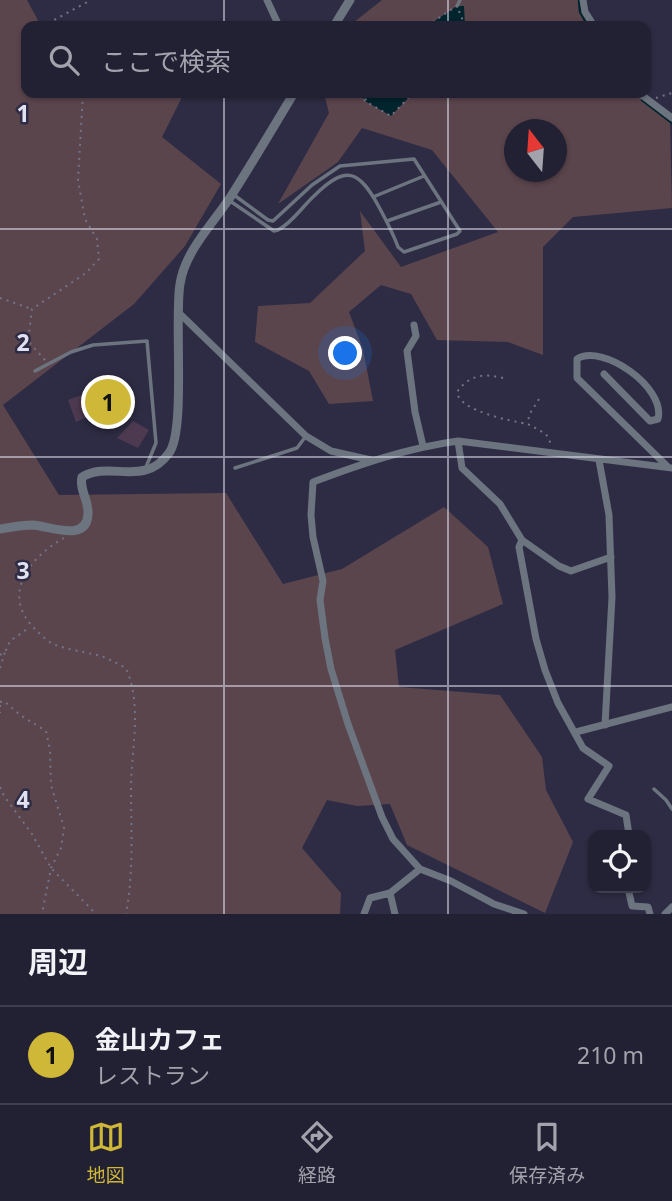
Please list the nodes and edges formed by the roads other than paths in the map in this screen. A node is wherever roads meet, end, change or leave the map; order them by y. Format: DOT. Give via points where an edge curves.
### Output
graph roads {
  1 [pos="267,0"];
  2 [pos="350,0"];
  3 [pos="460,0"];
  4 [pos="583,0"];
  5 [pos="457,6"];
  6 [pos="277,21"];
  7 [pos="337,21"];
  8 [pos="591,21"];
  9 [pos="290,98"];
  10 [pos="645,98"];
  11 [pos="672,118"];
  12 [pos="424,176"];
  13 [pos="230,197"];
  14 [pos="373,197"];
  15 [pos="441,202"];
  16 [pos="387,221"];
  17 [pos="178,312"];
  18 [pos="414,325"];
  19 [pos="35,371"];
  20 [pos="604,374"];
  21 [pos="306,436"];
  22 [pos="458,441"];
  23 [pos="423,446"];
  24 [pos="372,460"];
  25 [pos="599,460"];
  26 [pos="235,468"];
  27 [pos="670,468"];
  28 [pos="144,472"];
  29 [pos="0,529"];
  30 [pos="522,540"];
  31 [pos="611,557"];
  32 [pos="672,707"];
  33 [pos="606,725"];
  34 [pos="576,732"];
  35 [pos="654,789"];
  36 [pos="672,809"];
  37 [pos="628,830"];
  38 [pos="420,869"];
  39 [pos="390,893"];
  40 [pos="629,893"];
  41 [pos="364,914"];
  42 [pos="395,914"];
  43 [pos="524,914"];
  44 [pos="650,914"];
  1 -- 6 [label="street"];
  2 -- 7 [label="street"];
  3 -- 5 [label="lane"];
  4 -- 8 [label="street"];
  9 -- 13 [label="street"];
  10 -- 11 [label="street"];
  12 -- 13 [label="lane" via="414,159 344,165 312,185 273,221"];
  12 -- 14 [label="lane"];
  12 -- 15 [label="lane"];
  13 -- 14 [label="lane" via="274,230 284,227 335,178 359,177"];
  13 -- 17 [label="street" via="189,257 180,283"];
  14 -- 16 [label="lane"];
  15 -- 16 [label="lane"];
  15 -- 16 [label="lane" via="460,231 457,234 404,252"];
  17 -- 21 [label="street"];
  17 -- 28 [label="street" via="177,425 171,452 158,466"];
  18 -- 23 [label="street" via="416,336 407,351"];
  19 -- 28 [label="lane" via="93,345 147,341 156,443"];
  20 -- 27 [label="street" via="650,421 658,419 657,399 634,374 597,357 577,359 577,377"];
  21 -- 24 [label="street" via="331,451"];
  21 -- 26 [label="lane" via="297,448"];
  22 -- 23 [label="street"];
  22 -- 25 [label="street"];
  22 -- 30 [label="street" via="462,468 500,504"];
  23 -- 24 [label="street"];
  24 -- 38 [label="street" via="313,482 313,537 323,581 320,600 331,669 382,817 393,839"];
  25 -- 27 [label="street"];
  25 -- 31 [label="street"];
  28 -- 29 [label="street" via="92,471 82,477 89,513 78,530 34,525"];
  30 -- 31 [label="street" via="572,571"];
  30 -- 34 [label="street" via="519,547 545,670"];
  31 -- 33 [label="street"];
  32 -- 33 [label="street"];
  33 -- 34 [label="street"];
  34 -- 37 [label="street" via="583,748 609,766 588,799 626,815"];
  35 -- 36 [label="lane"];
  38 -- 39 [label="street"];
  38 -- 43 [label="street"];
  39 -- 41 [label="street" via="370,898"];
  39 -- 42 [label="street"];
  40 -- 44 [label="street" via="632,906 648,907"];
}
